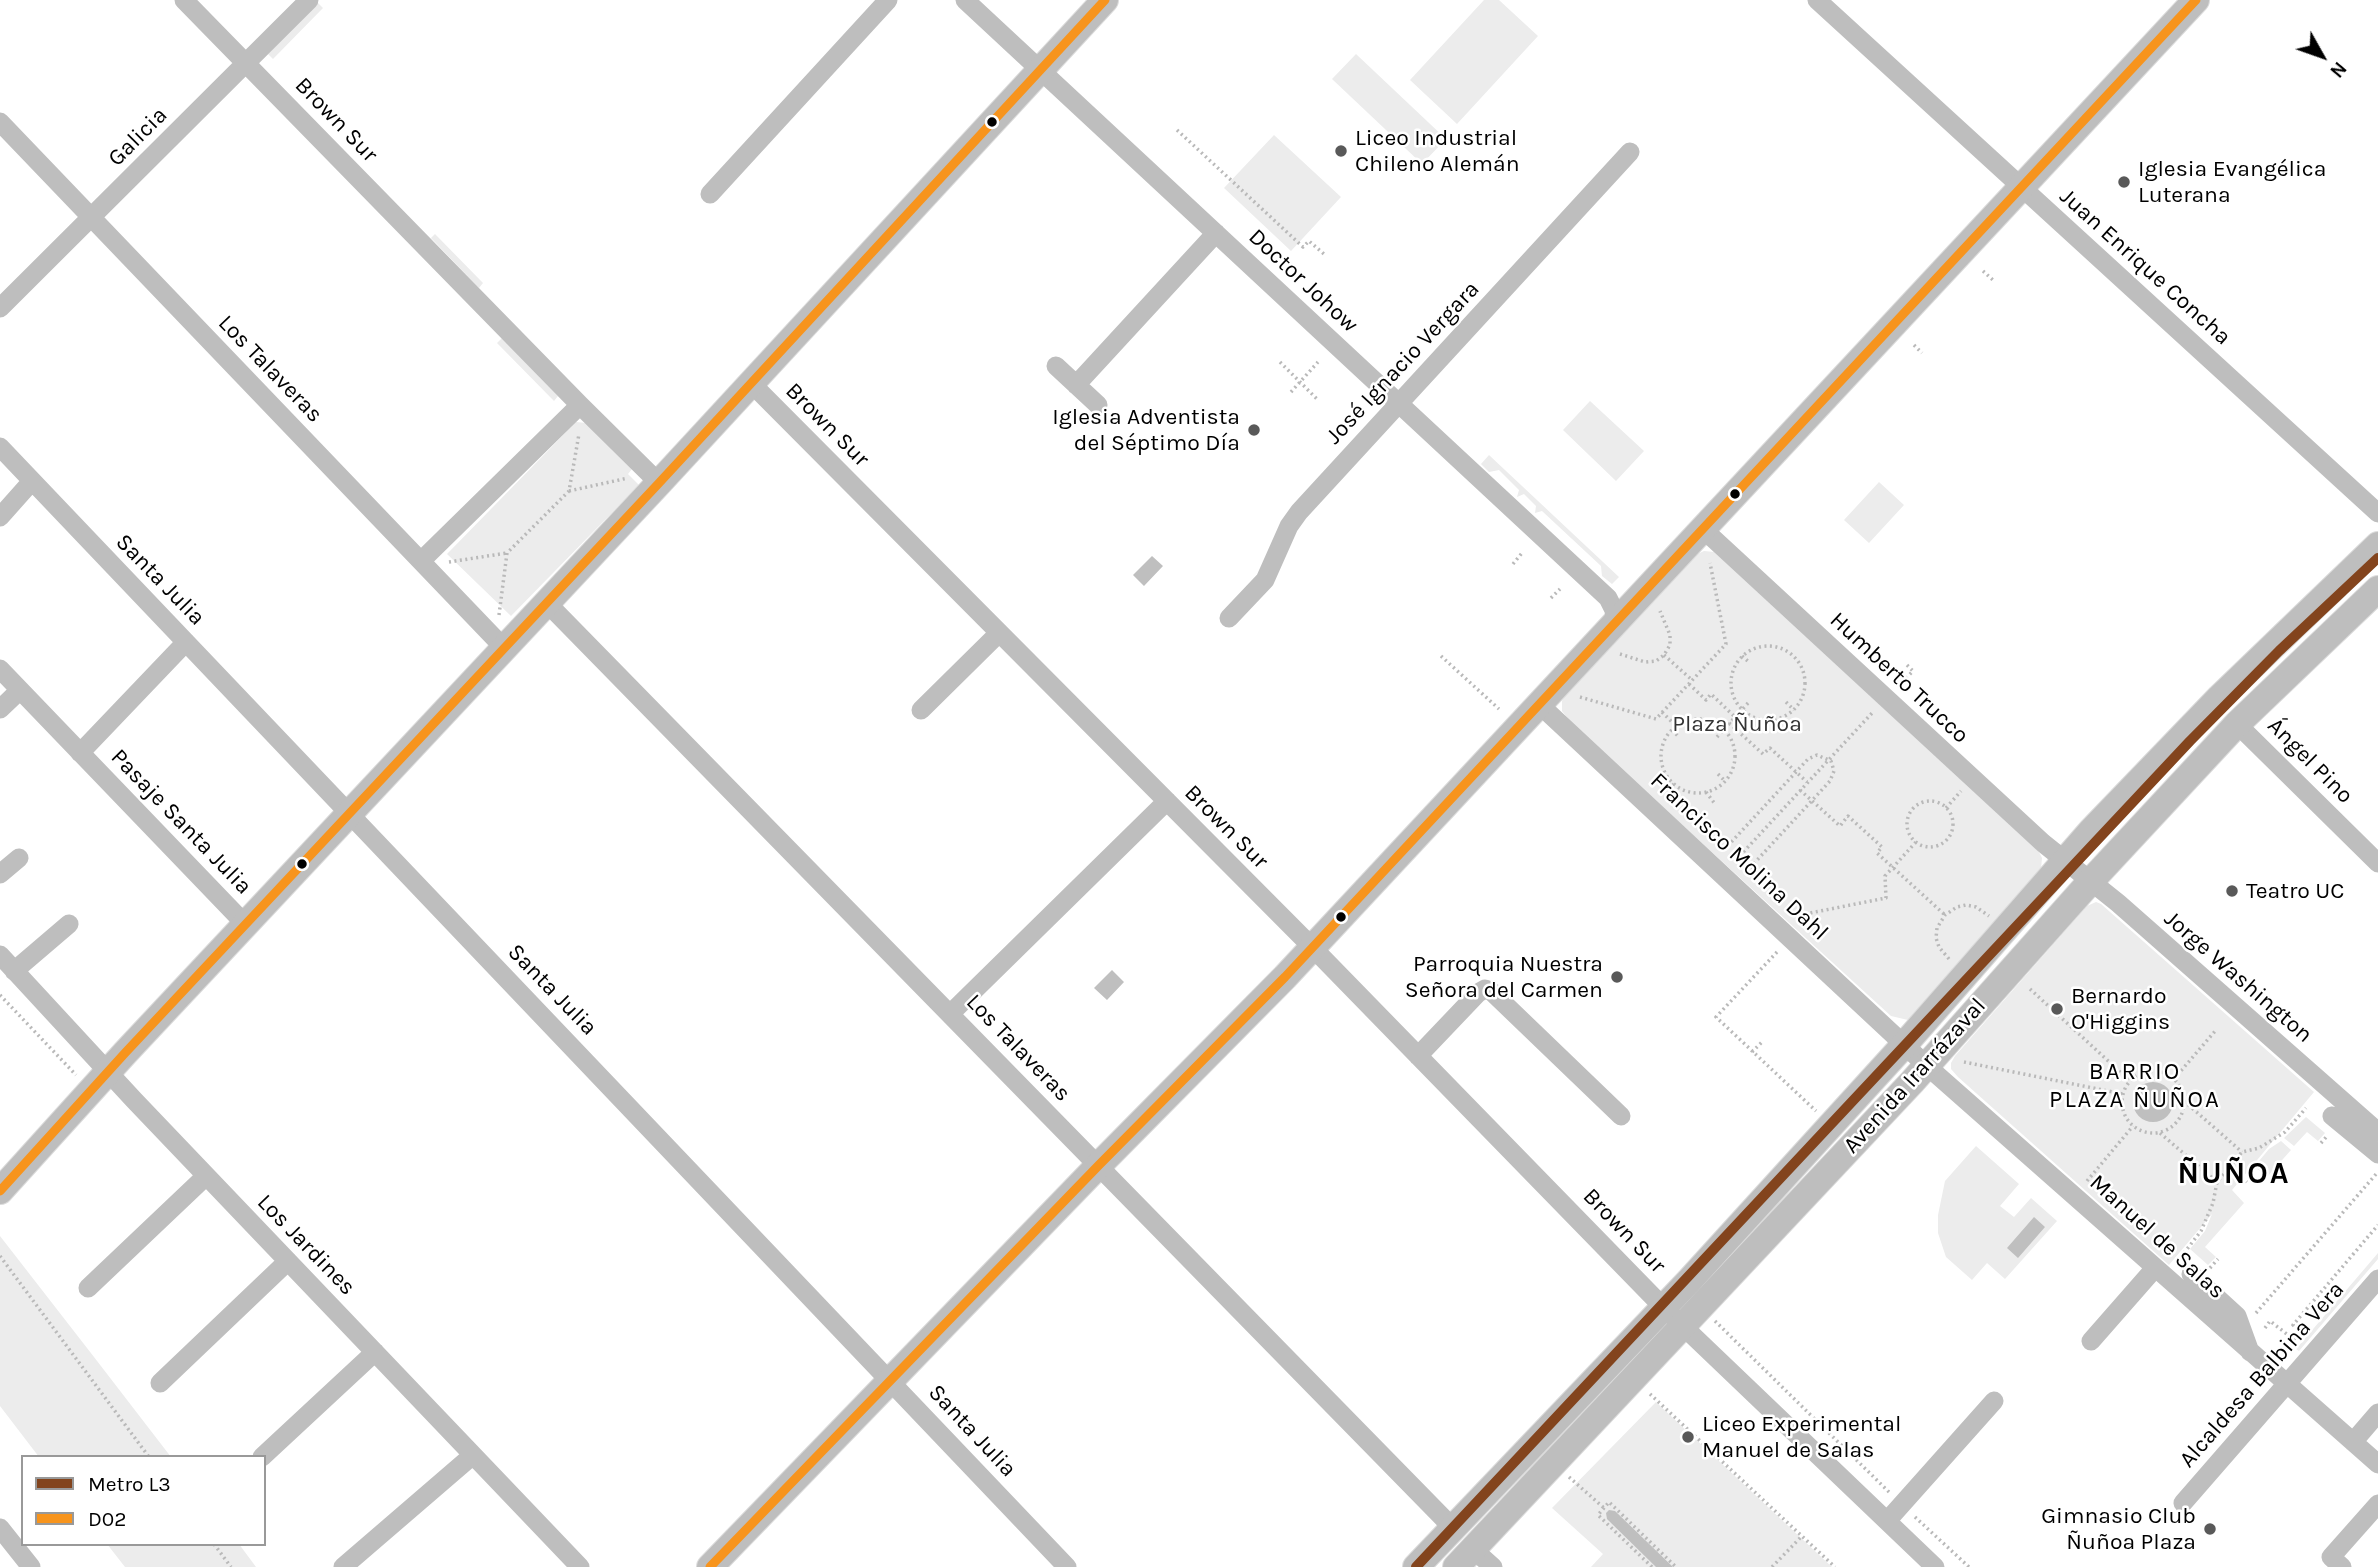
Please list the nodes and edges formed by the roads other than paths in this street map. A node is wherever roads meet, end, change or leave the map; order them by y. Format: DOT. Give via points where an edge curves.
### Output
graph roads {
  1 [pos="184,0"];
  2 [pos="309,0"];
  3 [pos="888,0"];
  4 [pos="965,0"];
  5 [pos="1105,0"];
  6 [pos="1817,0"];
  7 [pos="2196,0"];
  8 [pos="246,64"];
  9 [pos="1040,70"];
  10 [pos="0,122"];
  11 [pos="1630,152"];
  12 [pos="2021,187"];
  13 [pos="709,194"];
  14 [pos="91,217"];
  15 [pos="1216,233"];
  16 [pos="0,308"];
  17 [pos="1056,366"];
  18 [pos="751,383"];
  19 [pos="1076,385"];
  20 [pos="1398,403"];
  21 [pos="580,405"];
  22 [pos="1098,405"];
  23 [pos="0,447"];
  24 [pos="32,481"];
  25 [pos="659,483"];
  26 [pos="2378,513"];
  27 [pos="0,517"];
  28 [pos="1703,529"];
  29 [pos="2378,545"];
  30 [pos="421,561"];
  31 [pos="2378,589"];
  32 [pos="547,603"];
  33 [pos="1619,607"];
  34 [pos="1229,618"];
  35 [pos="999,633"];
  36 [pos="186,642"];
  37 [pos="505,649"];
  38 [pos="0,669"];
  39 [pos="20,690"];
  40 [pos="1540,705"];
  41 [pos="0,709"];
  42 [pos="921,710"];
  43 [pos="2237,723"];
  44 [pos="80,752"];
  45 [pos="1167,802"];
  46 [pos="350,814"];
  47 [pos="19,858"];
  48 [pos="2064,861"];
  49 [pos="2378,863"];
  50 [pos="0,874"];
  51 [pos="2090,882"];
  52 [pos="69,924"];
  53 [pos="246,925"];
  54 [pos="1313,948"];
  55 [pos="4,961"];
  56 [pos="950,1014"];
  57 [pos="1904,1045"];
  58 [pos="1418,1056"];
  59 [pos="1927,1066"];
  60 [pos="107,1072"];
  61 [pos="1621,1116"];
  62 [pos="2332,1116"];
  63 [pos="2378,1132"];
  64 [pos="2378,1154"];
  65 [pos="1098,1166"];
  66 [pos="206,1176"];
  67 [pos="0,1191"];
  68 [pos="288,1261"];
  69 [pos="2155,1268"];
  70 [pos="2191,1275"];
  71 [pos="2378,1279"];
  72 [pos="88,1288"];
  73 [pos="1664,1308"];
  74 [pos="1683,1326"];
  75 [pos="2091,1341"];
  76 [pos="375,1352"];
  77 [pos="2250,1352"];
  78 [pos="891,1381"];
  79 [pos="160,1383"];
  80 [pos="2287,1385"];
  81 [pos="1994,1401"];
  82 [pos="2378,1413"];
  83 [pos="2353,1442"];
  84 [pos="264,1455"];
  85 [pos="473,1455"];
  86 [pos="2378,1464"];
  87 [pos="2183,1503"];
  88 [pos="2378,1504"];
  89 [pos="1887,1521"];
  90 [pos="0,1528"];
  91 [pos="1453,1528"];
  92 [pos="1464,1558"];
  93 [pos="31,1567"];
  94 [pos="343,1567"];
  95 [pos="580,1567"];
  96 [pos="710,1567"];
  97 [pos="1067,1567"];
  98 [pos="1416,1567"];
  99 [pos="1493,1567"];
  100 [pos="1935,1567"];
  101 [pos="2342,1567"];
  1 -- 8 [label="street, Brown Sur"];
  2 -- 8 [label="street, Galicia"];
  3 -- 13 [label="street"];
  4 -- 9 [label="street, Doctor Johow"];
  5 -- 9 [label="main road"];
  6 -- 12 [label="street, Juan Enrique Concha"];
  7 -- 12 [label="main road"];
  8 -- 14 [label="street, Galicia"];
  8 -- 21 [label="street, Brown Sur"];
  9 -- 15 [label="street, Doctor Johow"];
  9 -- 18 [label="main road"];
  10 -- 14 [label="street, Los Talaveras"];
  11 -- 20 [label="street, José Ignacio Vergara"];
  12 -- 26 [label="street, Juan Enrique Concha"];
  12 -- 28 [label="main road"];
  14 -- 16 [label="street, Galicia"];
  14 -- 30 [label="street, Los Talaveras"];
  15 -- 19 [label="street"];
  15 -- 20 [label="street, Doctor Johow"];
  17 -- 19 [label="street"];
  18 -- 25 [label="main road"];
  18 -- 35 [label="street, Brown Sur"];
  19 -- 22 [label="street"];
  20 -- 33 [label="street, Doctor Johow"];
  20 -- 34 [label="street, José Ignacio Vergara" via="1292,519 1265,580"];
  21 -- 25 [label="street, Brown Sur"];
  21 -- 30 [label="street"];
  23 -- 24 [label="street, Santa Julia"];
  24 -- 27 [label="street"];
  24 -- 36 [label="street, Santa Julia"];
  25 -- 32 [label="main road"];
  28 -- 33 [label="main road"];
  28 -- 48 [label="street, Humberto Trucco"];
  29 -- 48 [label="main road, Avenida Irarrázaval" via="2194,723"];
  30 -- 37 [label="street, Los Talaveras"];
  31 -- 43 [label="main road, Avenida Irarrázaval"];
  32 -- 37 [label="main road"];
  32 -- 56 [label="street, Los Talaveras"];
  33 -- 40 [label="main road"];
  35 -- 42 [label="street"];
  35 -- 45 [label="street, Brown Sur"];
  36 -- 44 [label="street, Pasaje Santa Julia"];
  36 -- 46 [label="street, Santa Julia"];
  37 -- 46 [label="main road"];
  38 -- 39 [label="street, Pasaje Santa Julia"];
  39 -- 41 [label="street"];
  39 -- 44 [label="street, Pasaje Santa Julia"];
  40 -- 54 [label="main road"];
  40 -- 57 [label="street, Francisco Molina Dahl"];
  43 -- 49 [label="street, Ángel Pino"];
  43 -- 51 [label="main road, Avenida Irarrázaval"];
  44 -- 53 [label="street, Pasaje Santa Julia"];
  45 -- 54 [label="street, Brown Sur"];
  45 -- 56 [label="street"];
  46 -- 53 [label="main road"];
  46 -- 78 [label="street, Santa Julia"];
  47 -- 50 [label="street"];
  48 -- 51 [label="street, Jorge Washington"];
  48 -- 57 [label="main road, Avenida Irarrázaval"];
  51 -- 59 [label="main road, Avenida Irarrázaval"];
  51 -- 63 [label="street, Jorge Washington"];
  52 -- 55 [label="street"];
  53 -- 60 [label="main road"];
  54 -- 58 [label="street, Brown Sur"];
  54 -- 65 [label="main road"];
  55 -- 60 [label="street, Los Jardines"];
  56 -- 65 [label="street, Los Talaveras"];
  57 -- 59 [label="street, Manuel de Salas"];
  57 -- 73 [label="main road, Avenida Irarrázaval"];
  58 -- 61 [label="street" via="1478,993 1492,991"];
  58 -- 73 [label="street, Brown Sur"];
  59 -- 69 [label="street, Manuel de Salas"];
  59 -- 74 [label="main road, Avenida Irarrázaval"];
  60 -- 66 [label="street, Los Jardines"];
  60 -- 67 [label="main road"];
  62 -- 64 [label="street"];
  65 -- 78 [label="main road"];
  65 -- 91 [label="street, Los Talaveras"];
  66 -- 68 [label="street, Los Jardines"];
  66 -- 72 [label="street"];
  68 -- 76 [label="street, Los Jardines"];
  68 -- 79 [label="street"];
  69 -- 75 [label="street"];
  69 -- 77 [label="street, Manuel de Salas"];
  70 -- 77 [label="street" via="2237,1317"];
  71 -- 80 [label="street, Alcaldesa Balbina Vera"];
  73 -- 74 [label="street, Brown Sur"];
  73 -- 91 [label="main road, Avenida Irarrázaval"];
  74 -- 89 [label="street, Brown Sur"];
  74 -- 92 [label="main road, Avenida Irarrázaval"];
  76 -- 84 [label="street"];
  76 -- 85 [label="street, Los Jardines"];
  77 -- 80 [label="street, Manuel de Salas"];
  78 -- 96 [label="main road"];
  78 -- 97 [label="street, Santa Julia"];
  80 -- 83 [label="street, Manuel de Salas"];
  80 -- 87 [label="street, Alcaldesa Balbina Vera"];
  81 -- 89 [label="street"];
  82 -- 83 [label="street"];
  83 -- 86 [label="street, Manuel de Salas"];
  85 -- 94 [label="street"];
  85 -- 95 [label="street, Los Jardines"];
  88 -- 101 [label="street" via="2331,1557"];
  89 -- 100 [label="street, Brown Sur"];
  90 -- 93 [label="street"];
  91 -- 98 [label="main road, Avenida Irarrázaval"];
  92 -- 99 [label="street"];
}
